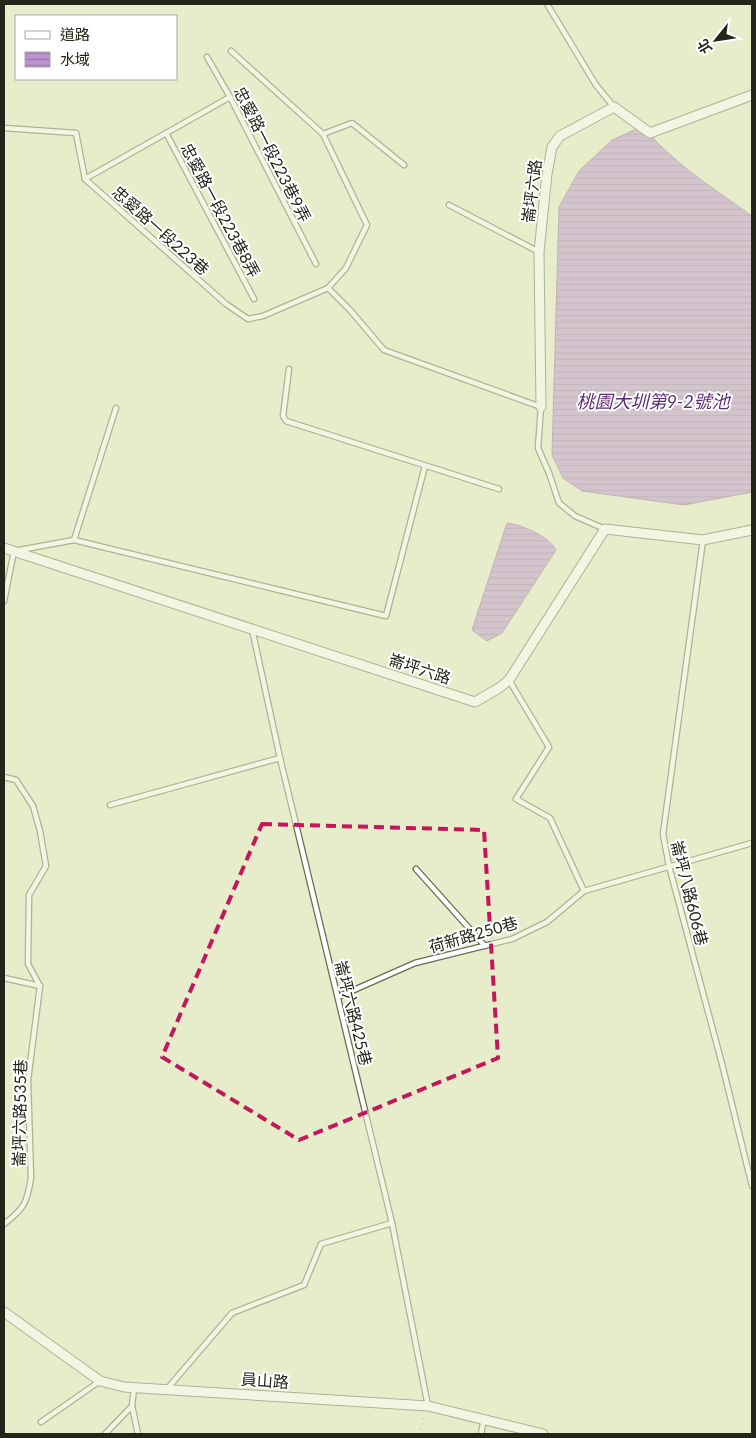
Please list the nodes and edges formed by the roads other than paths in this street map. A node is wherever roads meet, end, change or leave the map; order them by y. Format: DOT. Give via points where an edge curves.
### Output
graph roads {
  1 [pos="547,4"];
  2 [pos="231,51"];
  3 [pos="207,57"];
  4 [pos="752,95"];
  5 [pos="230,97"];
  6 [pos="614,107"];
  7 [pos="4,128"];
  8 [pos="166,133"];
  9 [pos="323,134"];
  10 [pos="404,165"];
  11 [pos="85,179"];
  12 [pos="449,205"];
  13 [pos="539,252"];
  14 [pos="316,264"];
  15 [pos="328,288"];
  16 [pos="254,299"];
  17 [pos="289,369"];
  18 [pos="541,407"];
  19 [pos="116,408"];
  20 [pos="425,466"];
  21 [pos="499,489"];
  22 [pos="605,528"];
  23 [pos="752,530"];
  24 [pos="74,540"];
  25 [pos="703,540"];
  26 [pos="4,548"];
  27 [pos="14,551"];
  28 [pos="4,601"];
  29 [pos="252,628"];
  30 [pos="509,680"];
  31 [pos="280,758"];
  32 [pos="4,777"];
  33 [pos="110,805"];
  34 [pos="752,843"];
  35 [pos="669,866"];
  36 [pos="416,869"];
  37 [pos="584,891"];
  38 [pos="485,946"];
  39 [pos="4,978"];
  40 [pos="40,986"];
  41 [pos="338,997"];
  42 [pos="752,1186"];
  43 [pos="392,1223"];
  44 [pos="4,1224"];
  45 [pos="4,1312"];
  46 [pos="100,1381"];
  47 [pos="134,1388"];
  48 [pos="168,1389"];
  49 [pos="132,1406"];
  50 [pos="428,1406"];
  51 [pos="484,1419"];
  52 [pos="41,1422"];
  53 [pos="105,1434"];
  54 [pos="138,1434"];
  55 [pos="481,1434"];
  56 [pos="543,1434"];
  1 -- 6 [label="lane" via="596,85"];
  2 -- 9 [label="lane"];
  3 -- 5 [label="lane, 忠愛路一段223巷9弄"];
  4 -- 6 [label="street" via="650,133"];
  5 -- 8 [label="lane"];
  5 -- 14 [label="lane, 忠愛路一段223巷9弄"];
  6 -- 13 [label="street, 崙坪六路" via="560,136 552,146"];
  7 -- 11 [label="lane" via="76,134"];
  8 -- 11 [label="lane"];
  8 -- 16 [label="lane, 忠愛路一段223巷8弄"];
  9 -- 10 [label="lane" via="352,123"];
  9 -- 15 [label="lane" via="367,225 346,268"];
  11 -- 15 [label="lane, 忠愛路一段223巷" via="226,304 248,319 264,316"];
  12 -- 13 [label="lane"];
  13 -- 18 [label="street, 崙坪六路"];
  15 -- 18 [label="lane" via="384,350"];
  17 -- 20 [label="lane" via="282,416 286,421"];
  18 -- 22 [label="lane" via="538,448 559,503 574,516"];
  19 -- 24 [label="lane"];
  20 -- 21 [label="lane"];
  20 -- 24 [label="lane" via="386,616"];
  22 -- 25 [label="street"];
  22 -- 30 [label="street, 崙坪六路"];
  23 -- 25 [label="street"];
  24 -- 27 [label="lane"];
  25 -- 35 [label="lane, 崙坪八路606巷" via="663,834"];
  26 -- 27 [label="street, 崙坪六路"];
  27 -- 28 [label="lane"];
  27 -- 29 [label="street, 崙坪六路"];
  29 -- 30 [label="street, 崙坪六路" via="475,702"];
  29 -- 31 [label="lane, 崙坪六路425巷"];
  30 -- 37 [label="lane" via="549,747 516,799 550,818"];
  31 -- 33 [label="lane"];
  31 -- 41 [label="lane, 崙坪六路425巷"];
  32 -- 40 [label="lane" via="16,780 32,806 40,831 46,866 28,894 28,964"];
  34 -- 35 [label="lane, 荷新路250巷"];
  35 -- 37 [label="lane, 荷新路250巷"];
  35 -- 42 [label="lane, 崙坪八路606巷"];
  36 -- 38 [label="lane"];
  37 -- 38 [label="lane, 荷新路250巷" via="546,922 512,939"];
  38 -- 41 [label="lane, 荷新路250巷" via="415,963"];
  39 -- 40 [label="lane"];
  40 -- 44 [label="lane, 崙坪六路535巷" via="28,1080 28,1194 19,1213"];
  41 -- 43 [label="lane, 崙坪六路425巷"];
  43 -- 48 [label="lane" via="321,1244 304,1285 232,1313"];
  43 -- 50 [label="lane, 崙坪六路425巷"];
  45 -- 46 [label="street, 員山路"];
  46 -- 47 [label="street, 員山路"];
  46 -- 52 [label="lane"];
  47 -- 48 [label="street, 員山路"];
  47 -- 49 [label="lane"];
  48 -- 50 [label="street, 員山路"];
  49 -- 53 [label="lane"];
  49 -- 54 [label="lane"];
  50 -- 51 [label="street, 員山路"];
  51 -- 55 [label="lane"];
  51 -- 56 [label="street, 員山路"];
}
